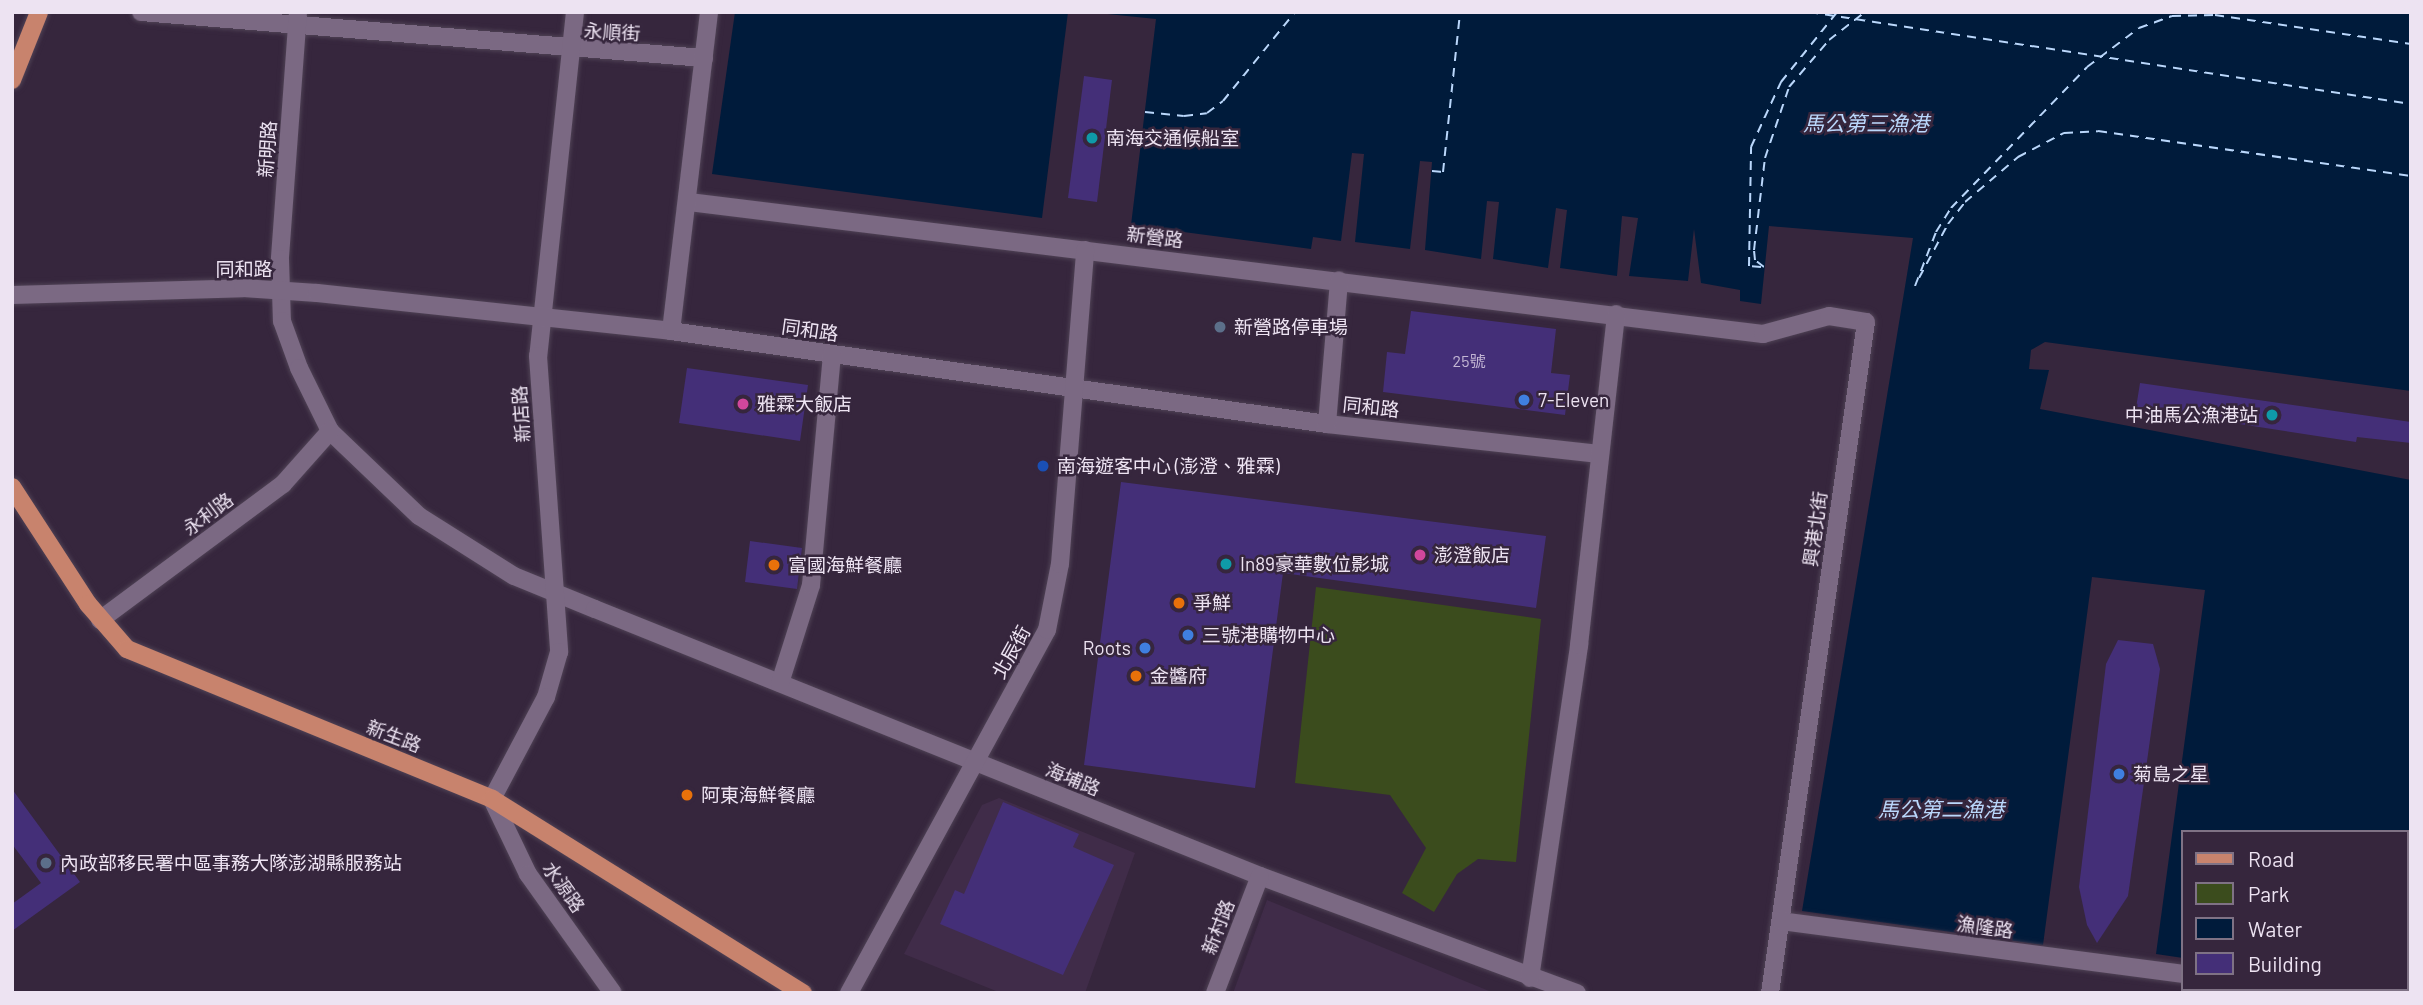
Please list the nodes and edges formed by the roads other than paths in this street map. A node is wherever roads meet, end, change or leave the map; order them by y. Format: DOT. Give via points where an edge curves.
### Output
graph roads {
  1 [pos="39,12"];
  2 [pos="141,12"];
  3 [pos="576,12"];
  4 [pos="709,12"];
  5 [pos="297,19"];
  6 [pos="571,50"];
  7 [pos="704,58"];
  8 [pos="12,80"];
  9 [pos="689,202"];
  10 [pos="1085,250"];
  11 [pos="1339,280"];
  12 [pos="280,290"];
  13 [pos="12,295"];
  14 [pos="1616,314"];
  15 [pos="540,315"];
  16 [pos="671,331"];
  17 [pos="832,354"];
  18 [pos="1077,386"];
  19 [pos="1327,424"];
  20 [pos="330,430"];
  21 [pos="1599,454"];
  22 [pos="12,487"];
  23 [pos="558,593"];
  24 [pos="100,620"];
  25 [pos="779,683"];
  26 [pos="974,762"];
  27 [pos="492,799"];
  28 [pos="1260,876"];
  29 [pos="1781,921"];
  30 [pos="2182,974"];
  31 [pos="1530,978"];
  32 [pos="613,993"];
  33 [pos="803,993"];
  34 [pos="849,993"];
  35 [pos="1216,993"];
  36 [pos="1577,993"];
  37 [pos="1770,993"];
  1 -- 8 [label="main road"];
  2 -- 5 [label="street, 永順街"];
  3 -- 6 [label="street, 新店路"];
  4 -- 7 [label="street"];
  5 -- 6 [label="street, 永順街"];
  5 -- 12 [label="street, 新明路"];
  6 -- 7 [label="street, 永順街"];
  6 -- 15 [label="street, 新店路"];
  7 -- 9 [label="street"];
  9 -- 10 [label="street, 新營路"];
  9 -- 16 [label="street"];
  10 -- 11 [label="street, 新營路"];
  10 -- 18 [label="street, 北辰街"];
  11 -- 14 [label="street, 新營路"];
  11 -- 19 [label="street"];
  12 -- 13 [label="street, 同和路"];
  12 -- 15 [label="street, 同和路"];
  12 -- 20 [label="street, 新明路" via="288,340"];
  14 -- 21 [label="street"];
  14 -- 29 [label="street, 興港北街" via="1763,334 1829,316 1866,322"];
  15 -- 16 [label="street, 同和路"];
  15 -- 23 [label="street, 新店路" via="538,356"];
  16 -- 17 [label="street, 同和路"];
  17 -- 18 [label="street, 同和路"];
  17 -- 25 [label="street" via="811,585"];
  18 -- 19 [label="street, 同和路"];
  18 -- 26 [label="street, 北辰街" via="1060,564 1047,630"];
  19 -- 21 [label="street, 同和路"];
  20 -- 23 [label="street, 海埔路" via="429,523 495,565"];
  20 -- 24 [label="street, 永利路" via="283,484"];
  21 -- 31 [label="street" via="1578,645"];
  22 -- 24 [label="main road, 新生路"];
  23 -- 25 [label="street, 海埔路"];
  23 -- 27 [label="street, 新店路" via="559,652 554,679"];
  24 -- 27 [label="main road, 新生路" via="142,658"];
  25 -- 26 [label="street, 海埔路"];
  26 -- 28 [label="street, 海埔路"];
  26 -- 34 [label="street, 北辰街"];
  27 -- 32 [label="street, 水源路" via="528,874"];
  27 -- 33 [label="main road, 新生路"];
  28 -- 31 [label="street, 海埔路"];
  28 -- 35 [label="street, 新村路"];
  29 -- 30 [label="street, 漁隆路"];
  29 -- 37 [label="street, 興港北街"];
  31 -- 36 [label="street, 海埔路"];
}
